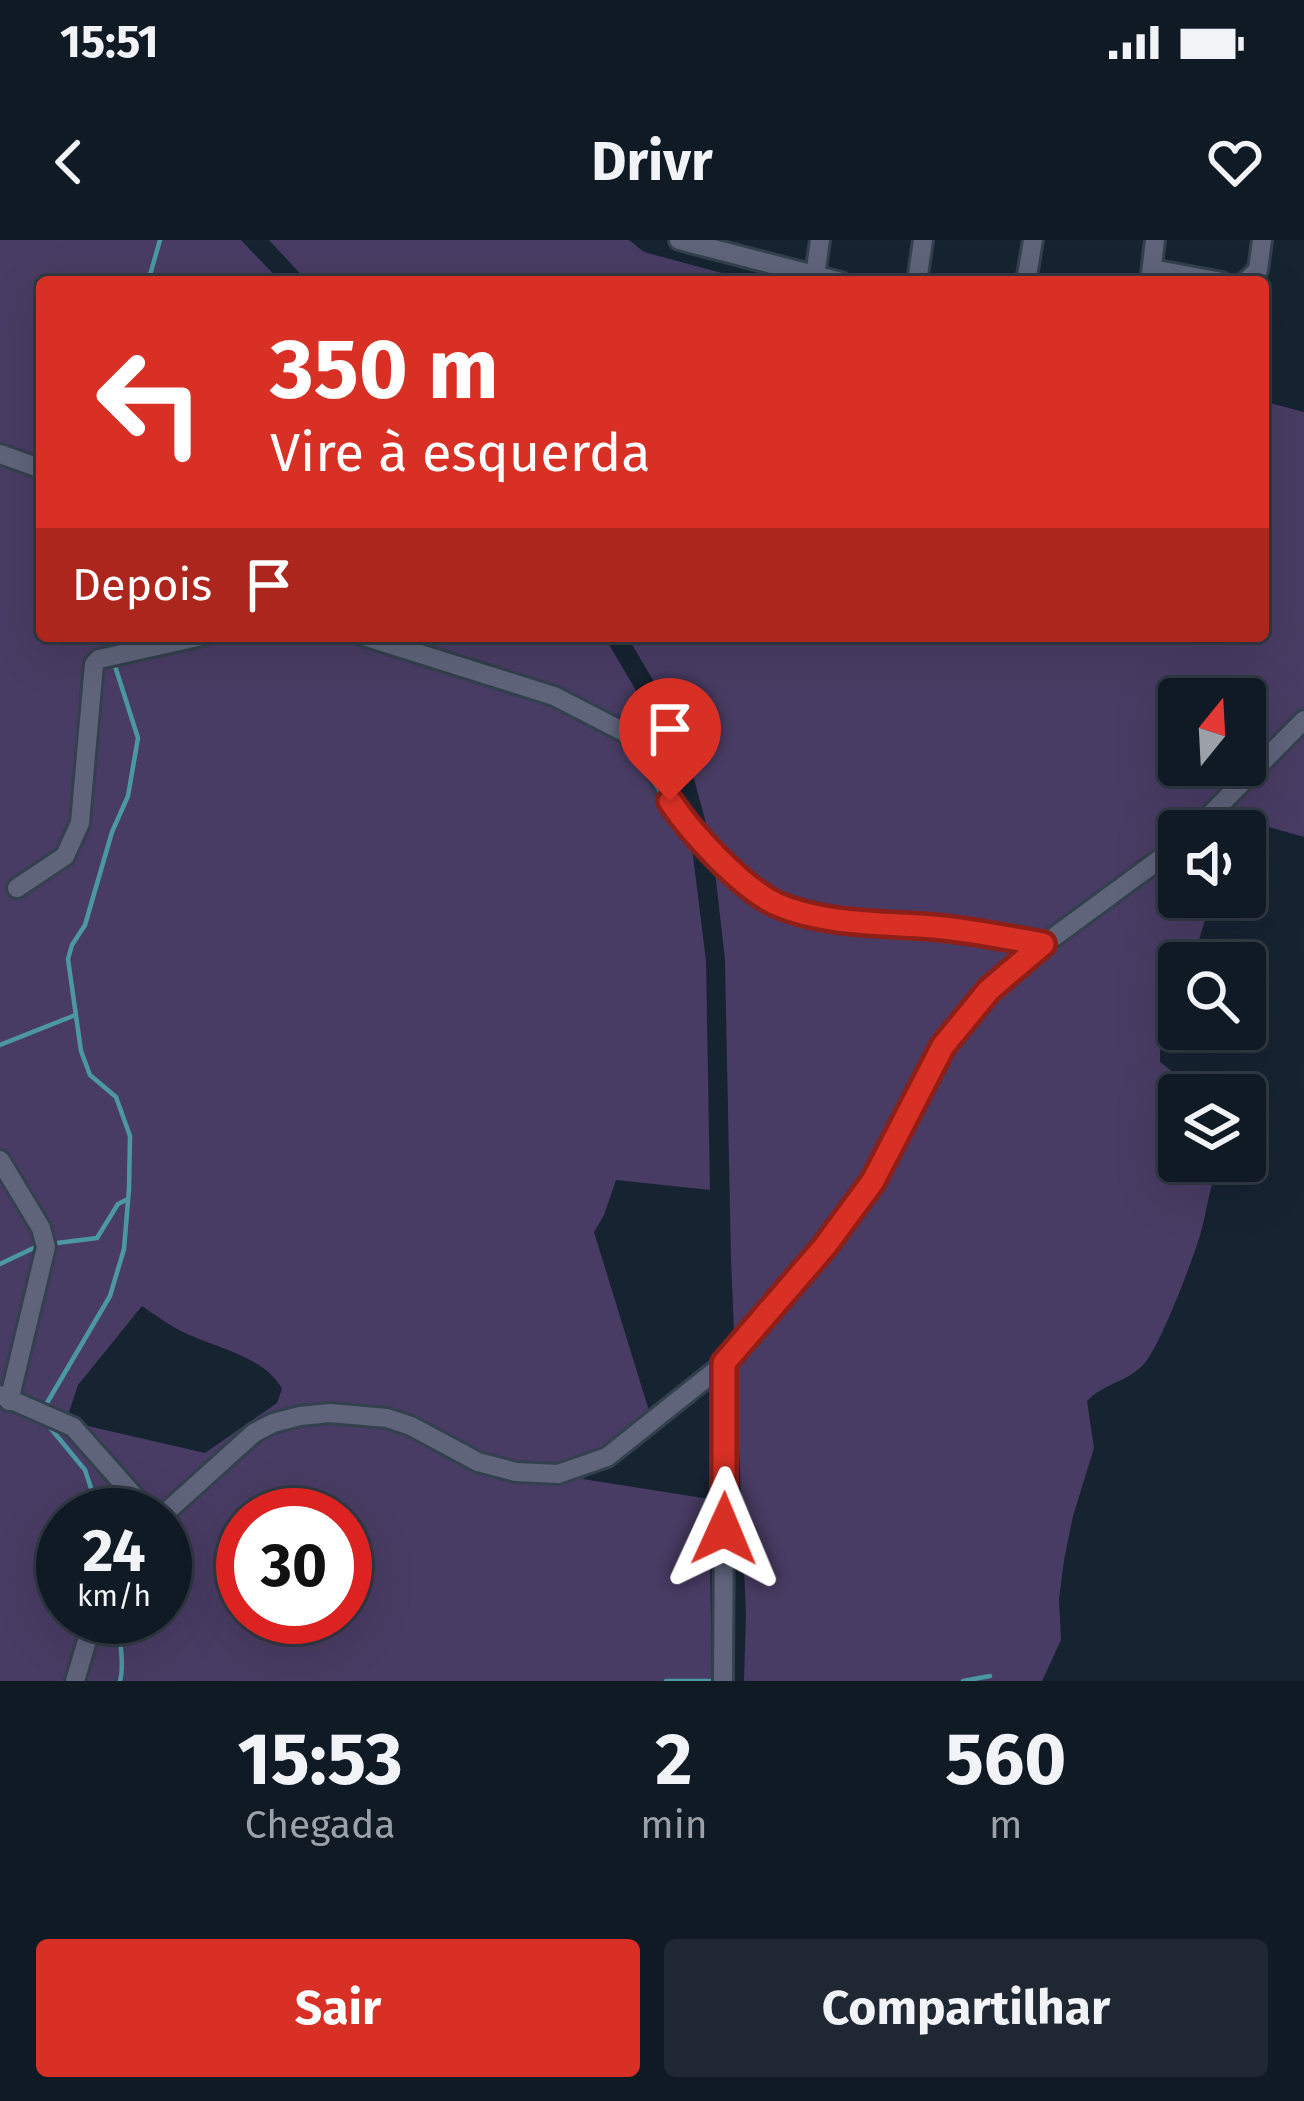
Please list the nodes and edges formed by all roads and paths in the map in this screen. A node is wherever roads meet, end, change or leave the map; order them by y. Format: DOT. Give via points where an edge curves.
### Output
graph roads {
  1 [pos="679,240"];
  2 [pos="820,240"];
  3 [pos="923,240"];
  4 [pos="1033,240"];
  5 [pos="1155,240"];
  6 [pos="1262,240"];
  7 [pos="709,244"];
  8 [pos="815,276"];
  9 [pos="918,276"];
  10 [pos="1027,276"];
  11 [pos="1151,276"];
  12 [pos="1252,276"];
  13 [pos="0,454"];
  14 [pos="36,467"];
  15 [pos="175,642"];
  16 [pos="382,642"];
  17 [pos="1304,720"];
  18 [pos="1215,810"];
  19 [pos="1158,860"];
  20 [pos="17,888"];
  21 [pos="1043,944"];
  22 [pos="0,1160"];
  23 [pos="724,1363"];
  24 [pos="5,1398"];
  25 [pos="128,1488"];
  26 [pos="192,1489"];
  27 [pos="86,1644"];
  28 [pos="75,1681"];
  29 [pos="723,1681"];
  1 -- 7 [label="street"];
  2 -- 8 [label="street"];
  3 -- 9 [label="street"];
  4 -- 10 [label="street"];
  5 -- 11 [label="street"];
  6 -- 12 [label="street"];
  7 -- 8 [label="street"];
  13 -- 14 [label="street"];
  15 -- 20 [label="street" via="94,664 80,823 65,856"];
  16 -- 21 [label="street" via="554,696 624,732 643,749 690,831 780,905"];
  17 -- 18 [label="street"];
  19 -- 21 [label="street"];
  21 -- 23 [label="street" via="989,990 943,1046 873,1181"];
  22 -- 24 [label="street" via="46,1247"];
  23 -- 26 [label="street" via="607,1457 573,1471 499,1468 387,1418 330,1413 254,1433"];
  23 -- 29 [label="street"];
  24 -- 25 [label="street" via="74,1426"];
  27 -- 28 [label="street"];
}
